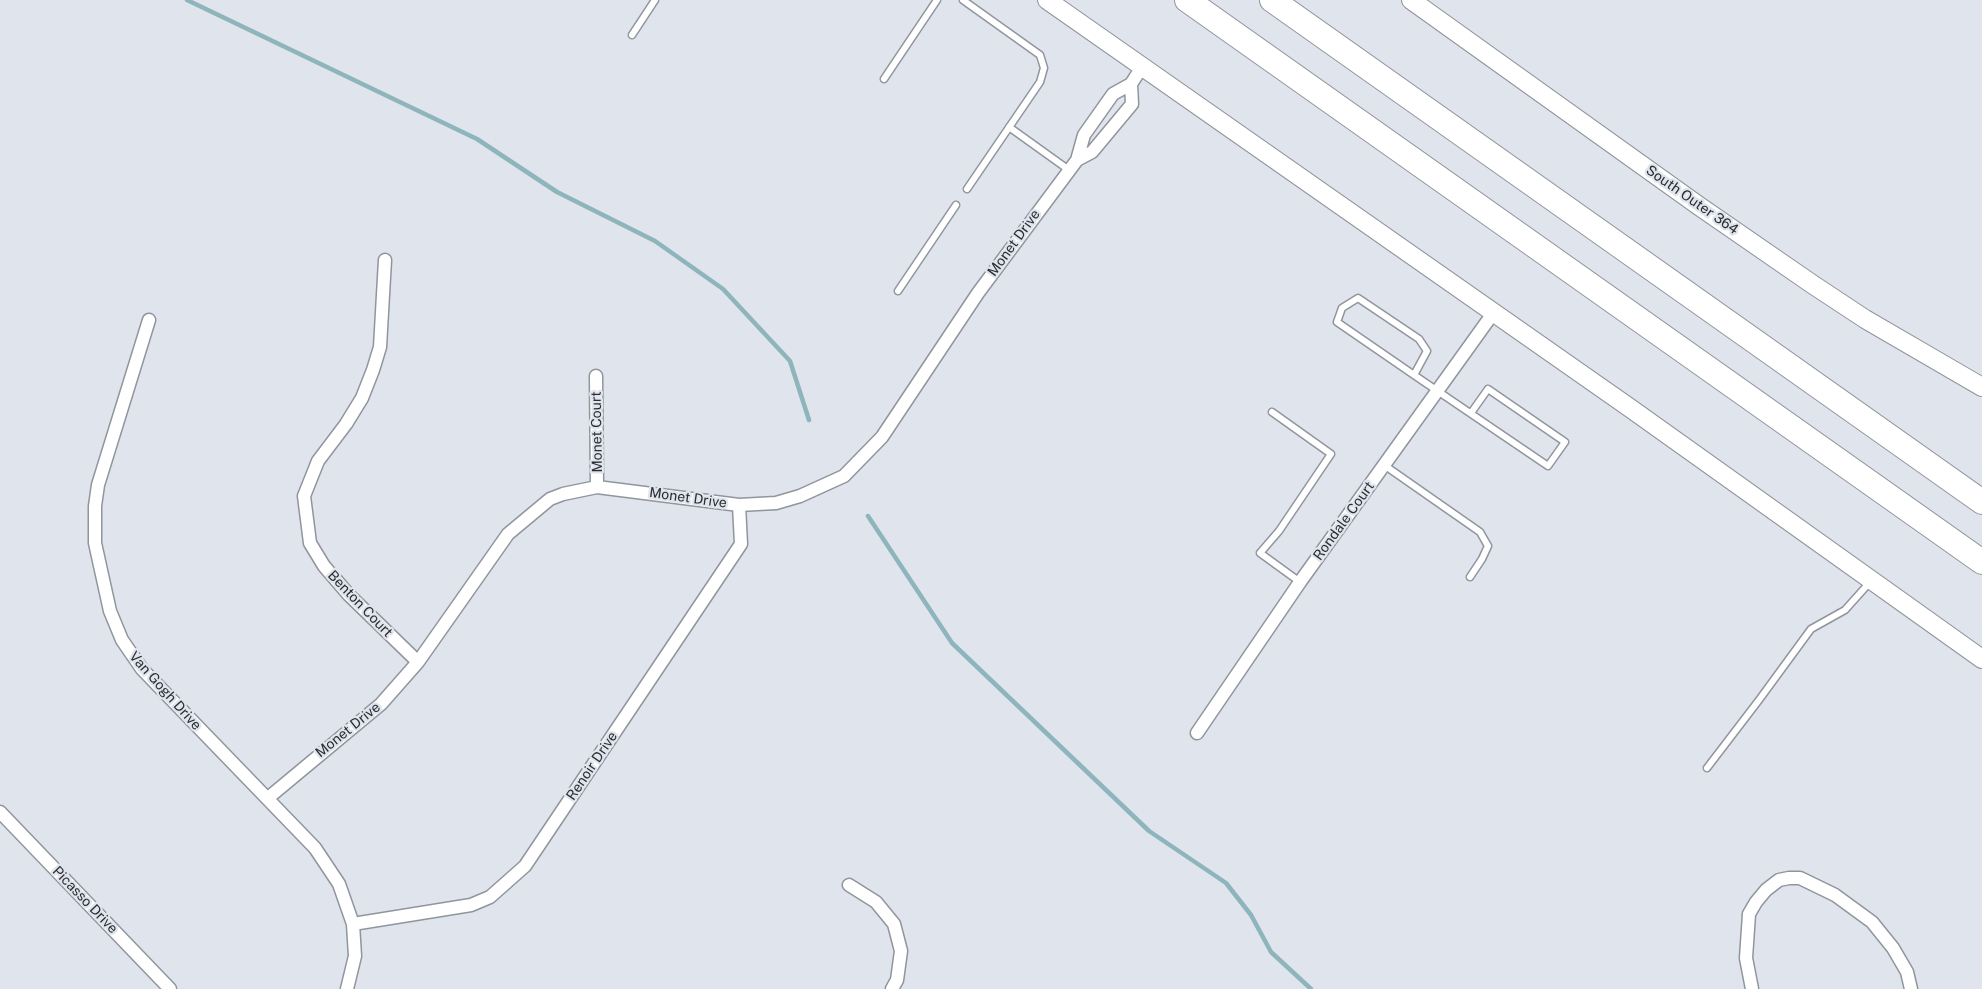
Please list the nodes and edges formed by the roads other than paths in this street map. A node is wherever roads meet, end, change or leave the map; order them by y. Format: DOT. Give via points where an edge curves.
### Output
graph roads {
  1 [pos="655,0"];
  2 [pos="937,0"];
  3 [pos="963,0"];
  4 [pos="1047,0"];
  5 [pos="1187,0"];
  6 [pos="1272,0"];
  7 [pos="1411,0"];
  8 [pos="632,35"];
  9 [pos="1142,67"];
  10 [pos="884,79"];
  11 [pos="1131,84"];
  12 [pos="1009,127"];
  13 [pos="1073,165"];
  14 [pos="967,189"];
  15 [pos="956,205"];
  16 [pos="385,260"];
  17 [pos="898,291"];
  18 [pos="1494,312"];
  19 [pos="150,320"];
  20 [pos="1414,375"];
  21 [pos="596,376"];
  22 [pos="1982,387"];
  23 [pos="1438,390"];
  24 [pos="1272,412"];
  25 [pos="1471,413"];
  26 [pos="1384,465"];
  27 [pos="598,487"];
  28 [pos="1982,502"];
  29 [pos="739,505"];
  30 [pos="1982,562"];
  31 [pos="1470,577"];
  32 [pos="1871,580"];
  33 [pos="1300,582"];
  34 [pos="1982,660"];
  35 [pos="418,662"];
  36 [pos="1197,733"];
  37 [pos="1707,768"];
  38 [pos="268,798"];
  39 [pos="0,812"];
  40 [pos="849,885"];
  41 [pos="354,924"];
  42 [pos="170,989"];
  43 [pos="347,989"];
  44 [pos="892,989"];
  45 [pos="1752,989"];
  46 [pos="1911,989"];
  1 -- 8 [label="lane"];
  2 -- 10 [label="lane"];
  3 -- 12 [label="lane" via="1040,55 1044,68 1040,82"];
  4 -- 9 [label="main road"];
  5 -- 30 [label="highway"];
  6 -- 28 [label="highway"];
  7 -- 22 [label="main road, South Outer 364" via="1825,293"];
  9 -- 11 [label="street, Monet Drive"];
  9 -- 18 [label="main road"];
  11 -- 13 [label="street, Monet Drive" via="1113,94 1084,135"];
  11 -- 13 [label="street, Monet Drive" via="1132,104 1092,152"];
  12 -- 13 [label="lane"];
  12 -- 14 [label="lane"];
  13 -- 29 [label="street, Monet Drive" via="978,293 882,437 844,476 786,500"];
  15 -- 17 [label="lane"];
  16 -- 35 [label="street, Benton Court" via="380,347 373,370 362,398 318,461 304,496 310,543 324,566"];
  18 -- 23 [label="street, Rondale Court"];
  18 -- 32 [label="main road"];
  19 -- 38 [label="street, Van Gogh Drive" via="102,467 97,492 95,543 110,611 122,640 142,669"];
  20 -- 20 [label="lane" via="1427,351 1419,339 1358,298 1342,308 1337,322"];
  20 -- 23 [label="lane"];
  21 -- 27 [label="street, Monet Court"];
  23 -- 25 [label="lane"];
  23 -- 26 [label="street, Rondale Court"];
  24 -- 33 [label="lane" via="1330,454 1279,531 1260,553"];
  25 -- 25 [label="lane" via="1548,466 1565,442 1488,389"];
  26 -- 31 [label="lane" via="1480,532 1488,546"];
  26 -- 33 [label="street, Rondale Court"];
  27 -- 29 [label="street, Monet Drive"];
  27 -- 35 [label="street, Monet Drive" via="550,499 508,534"];
  29 -- 41 [label="street, Renoir Drive" via="741,544 525,866 490,897 471,905"];
  32 -- 34 [label="main road"];
  32 -- 37 [label="lane" via="1845,610 1811,629"];
  33 -- 36 [label="street, Rondale Court"];
  35 -- 38 [label="street, Monet Drive" via="381,704"];
  38 -- 41 [label="street, Van Gogh Drive" via="315,848 339,884"];
  39 -- 42 [label="street, Picasso Drive"];
  40 -- 44 [label="street" via="876,902 894,924 901,951"];
  41 -- 43 [label="street, Van Gogh Drive" via="355,956"];
  45 -- 46 [label="street" via="1746,958 1750,914 1766,890 1779,880 1788,878 1800,878 1835,895 1872,922 1907,972"];
}
